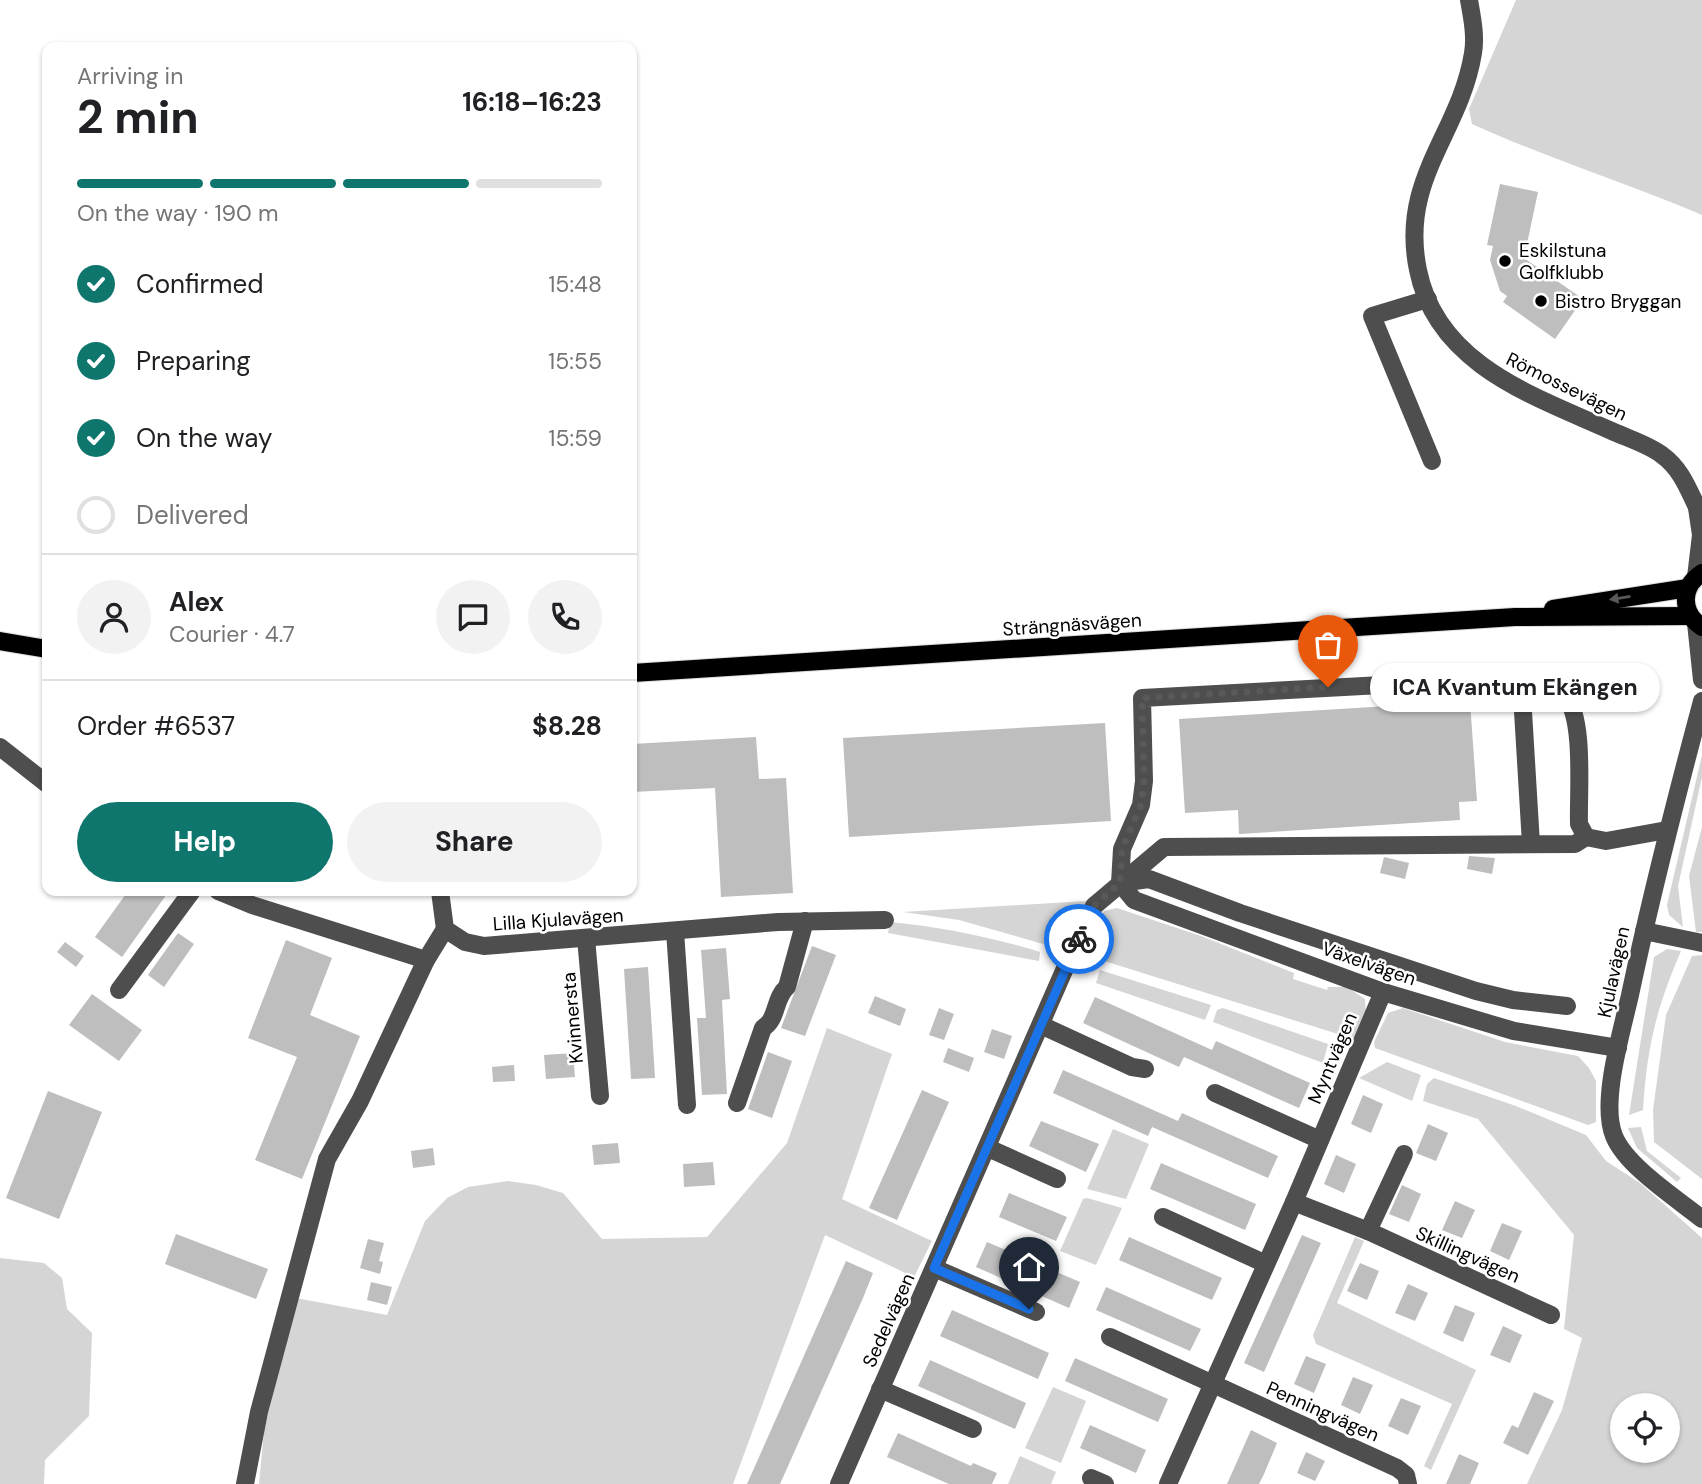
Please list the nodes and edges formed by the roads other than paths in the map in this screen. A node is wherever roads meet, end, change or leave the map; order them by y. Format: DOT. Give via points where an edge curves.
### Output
graph roads {
  1 [pos="1469,0"];
  2 [pos="1428,299"];
  3 [pos="1432,461"];
  4 [pos="1699,513"];
  5 [pos="1695,580"];
  6 [pos="1515,617"];
  7 [pos="1696,622"];
  8 [pos="0,641"];
  9 [pos="42,648"];
  10 [pos="637,673"];
  11 [pos="1521,678"];
  12 [pos="1702,680"];
  13 [pos="1702,701"];
  14 [pos="0,747"];
  15 [pos="42,780"];
  16 [pos="1667,830"];
  17 [pos="1586,837"];
  18 [pos="1531,844"];
  19 [pos="1120,883"];
  20 [pos="188,896"];
  21 [pos="230,896"];
  22 [pos="441,896"];
  23 [pos="885,920"];
  24 [pos="805,921"];
  25 [pos="445,929"];
  26 [pos="675,931"];
  27 [pos="1644,931"];
  28 [pos="586,937"];
  29 [pos="1702,943"];
  30 [pos="426,960"];
  31 [pos="119,990"];
  32 [pos="1383,992"];
  33 [pos="1513,1000"];
  34 [pos="1567,1006"];
  35 [pos="1042,1026"];
  36 [pos="1514,1031"];
  37 [pos="1618,1048"];
  38 [pos="1145,1069"];
  39 [pos="1215,1093"];
  40 [pos="600,1096"];
  41 [pos="737,1103"];
  42 [pos="687,1105"];
  43 [pos="1320,1140"];
  44 [pos="988,1148"];
  45 [pos="1404,1154"];
  46 [pos="1057,1179"];
  47 [pos="1294,1202"];
  48 [pos="1163,1217"];
  49 [pos="1702,1219"];
  50 [pos="1368,1231"];
  51 [pos="1266,1264"];
  52 [pos="934,1268"];
  53 [pos="1036,1312"];
  54 [pos="1551,1315"];
  55 [pos="1110,1337"];
  56 [pos="1212,1385"];
  57 [pos="880,1389"];
  58 [pos="973,1429"];
  59 [pos="245,1484"];
  60 [pos="839,1484"];
  61 [pos="1168,1484"];
  62 [pos="1408,1484"];
  1 -- 2 [label="street, Römossevägen" via="1474,50 1468,78 1423,178 1413,226 1418,271"];
  2 -- 3 [label="street" via="1372,316"];
  2 -- 4 [label="street, Römossevägen" via="1445,330 1486,370 1663,456 1686,480"];
  4 -- 5 [label="street, Römossevägen"];
  5 -- 6 [label="main road, Strängnäsvägen, one-way"];
  5 -- 7 [label="main road" via="1686,607"];
  6 -- 7 [label="main road, Strängnäsvägen"];
  6 -- 10 [label="main road, Strängnäsvägen"];
  7 -- 12 [label="street"];
  8 -- 9 [label="main road"];
  11 -- 17 [label="street" via="1552,685 1567,698 1576,720 1579,824"];
  11 -- 18 [label="street"];
  11 -- 19 [label="street" via="1142,698 1144,781 1141,805 1122,849"];
  13 -- 16 [label="street, Kjulavägen"];
  14 -- 15 [label="street"];
  16 -- 17 [label="street, Sedelvägen" via="1606,841"];
  16 -- 27 [label="street, Kjulavägen"];
  17 -- 18 [label="street, Sedelvägen" via="1575,844"];
  18 -- 19 [label="street, Sedelvägen" via="1164,847"];
  19 -- 32 [label="street, Växelvägen" via="1134,900"];
  19 -- 33 [label="street" via="1149,879 1252,917"];
  19 -- 35 [label="street, Sedelvägen" via="1094,906"];
  20 -- 31 [label="street"];
  21 -- 30 [label="street"];
  22 -- 25 [label="street"];
  23 -- 24 [label="street, Lilla Kjulavägen"];
  24 -- 26 [label="street, Lilla Kjulavägen"];
  24 -- 41 [label="street" via="787,987 770,1024 763,1028"];
  25 -- 28 [label="street, Lilla Kjulavägen" via="465,942 484,946"];
  25 -- 30 [label="street"];
  26 -- 28 [label="street, Lilla Kjulavägen"];
  26 -- 42 [label="street"];
  27 -- 29 [label="street"];
  27 -- 37 [label="street, Kjulavägen"];
  28 -- 40 [label="street, Kvinnersta"];
  30 -- 59 [label="street" via="383,1056 327,1159 259,1412"];
  32 -- 36 [label="street, Växelvägen"];
  32 -- 43 [label="street, Myntvägen"];
  33 -- 34 [label="street"];
  33 -- 36 [label="street"];
  35 -- 38 [label="street"];
  35 -- 44 [label="street, Sedelvägen"];
  36 -- 37 [label="street, Växelvägen"];
  37 -- 49 [label="street, Kjulavägen" via="1609,1116 1612,1134 1632,1161"];
  39 -- 43 [label="street"];
  43 -- 47 [label="street, Myntvägen"];
  44 -- 46 [label="street"];
  44 -- 52 [label="street, Sedelvägen"];
  45 -- 50 [label="street"];
  47 -- 50 [label="street, Skillingvägen"];
  47 -- 51 [label="street, Myntvägen"];
  48 -- 51 [label="street"];
  50 -- 54 [label="street, Skillingvägen"];
  51 -- 56 [label="street, Myntvägen"];
  52 -- 53 [label="street, Sedelvägen"];
  52 -- 57 [label="street, Sedelvägen"];
  55 -- 56 [label="street"];
  56 -- 61 [label="street, Myntvägen"];
  56 -- 62 [label="street, Penningvägen" via="1397,1468"];
  57 -- 58 [label="street, Sedelvägen"];
  57 -- 60 [label="street, Sedelvägen"];
}
